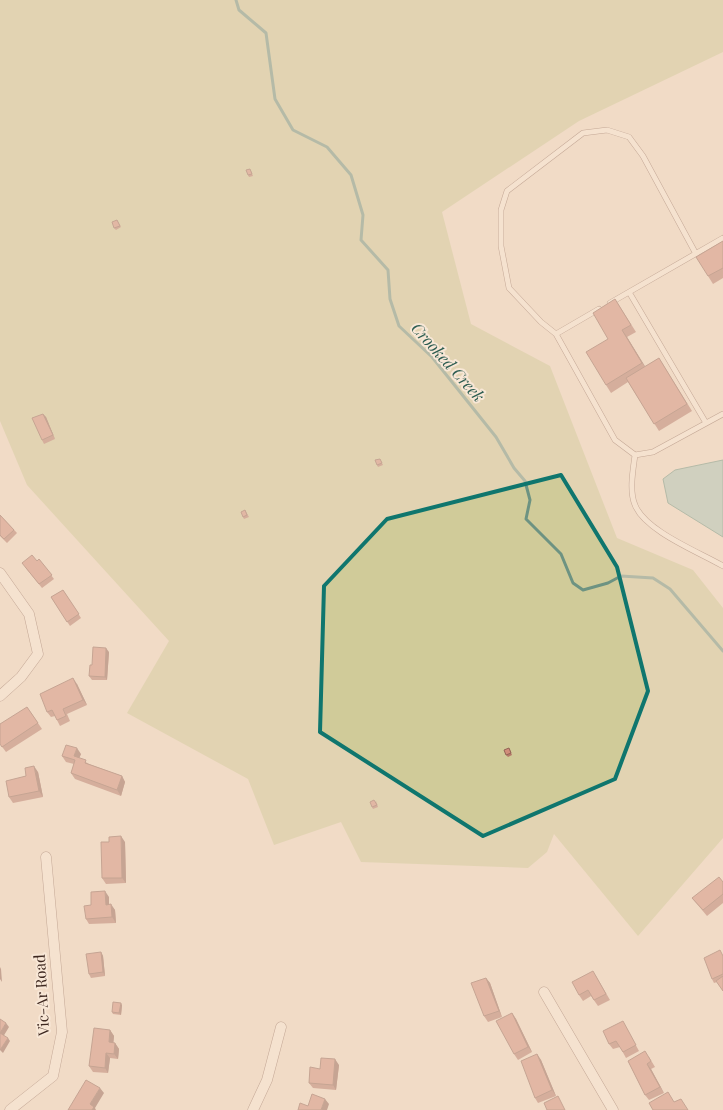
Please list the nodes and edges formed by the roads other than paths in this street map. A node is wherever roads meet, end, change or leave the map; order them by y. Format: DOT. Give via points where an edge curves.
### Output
graph roads {
  1 [pos="723,238"];
  2 [pos="696,254"];
  3 [pos="629,292"];
  4 [pos="556,334"];
  5 [pos="723,414"];
  6 [pos="706,423"];
  7 [pos="635,455"];
  8 [pos="723,566"];
  9 [pos="0,574"];
  10 [pos="0,696"];
  11 [pos="46,857"];
  12 [pos="544,992"];
  13 [pos="281,1027"];
  14 [pos="10,1110"];
  15 [pos="253,1110"];
  16 [pos="613,1110"];
  1 -- 2 [label="lane"];
  2 -- 3 [label="lane"];
  2 -- 4 [label="lane" via="643,156 629,137 607,130 583,133 507,192 500,210 501,246 509,288"];
  3 -- 4 [label="lane"];
  3 -- 6 [label="lane"];
  4 -- 7 [label="lane" via="615,440"];
  5 -- 6 [label="lane"];
  6 -- 7 [label="lane" via="653,452"];
  7 -- 8 [label="lane" via="632,475 634,504 642,518"];
  9 -- 10 [label="street" via="29,614 38,654 21,677"];
  11 -- 14 [label="street, Vic-Ar Road" via="62,1032 53,1076"];
  12 -- 16 [label="street"];
  13 -- 15 [label="street" via="267,1080"];
}
